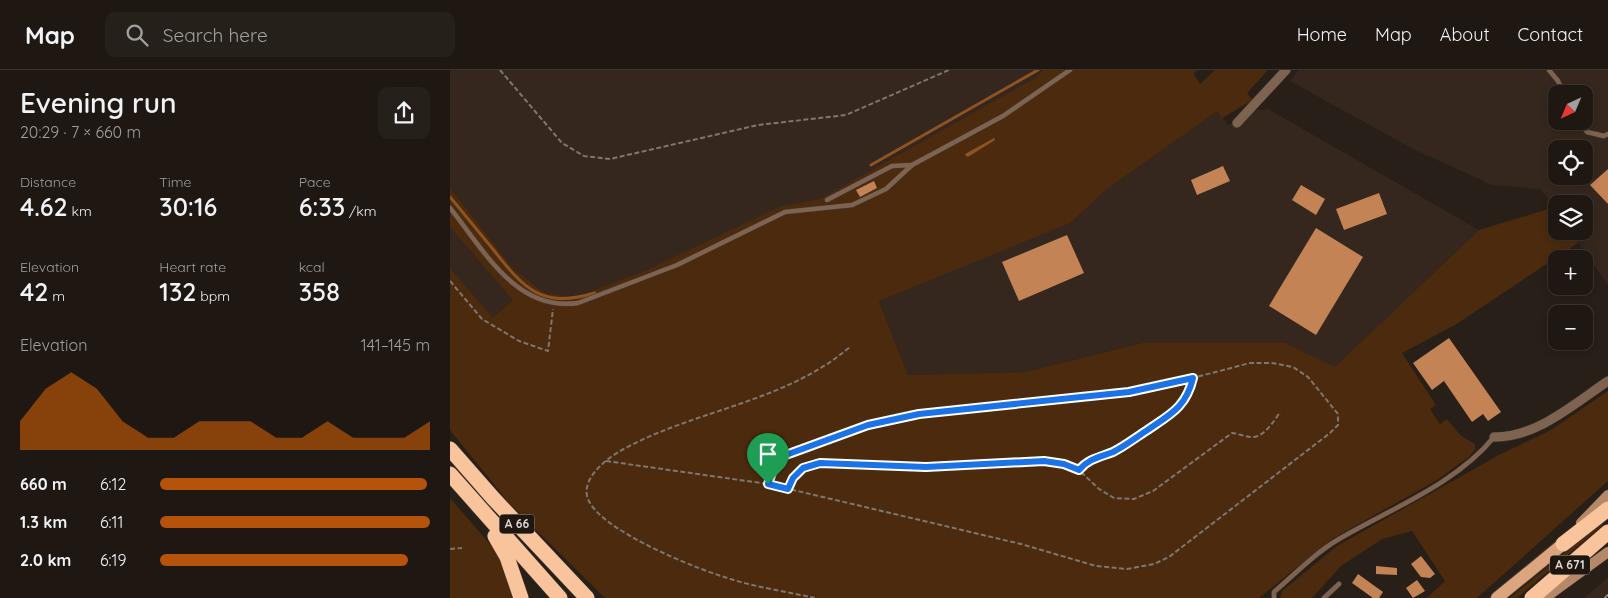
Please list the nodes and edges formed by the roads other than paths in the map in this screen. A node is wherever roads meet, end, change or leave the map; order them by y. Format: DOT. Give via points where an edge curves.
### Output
graph roads {
  1 [pos="1070,70"];
  2 [pos="1286,70"];
  3 [pos="1549,70"];
  4 [pos="1560,85"];
  5 [pos="1237,123"];
  6 [pos="1586,130"];
  7 [pos="1608,134"];
  8 [pos="912,165"];
  9 [pos="828,200"];
  10 [pos="450,208"];
  11 [pos="1608,381"];
  12 [pos="1494,437"];
  13 [pos="450,449"];
  14 [pos="450,474"];
  15 [pos="1608,495"];
  16 [pos="1608,509"];
  17 [pos="480,510"];
  18 [pos="1608,532"];
  19 [pos="1563,544"];
  20 [pos="1608,552"];
  21 [pos="1338,584"];
  22 [pos="521,598"];
  23 [pos="560,598"];
  24 [pos="587,598"];
  25 [pos="1274,598"];
  26 [pos="1324,598"];
  27 [pos="1497,598"];
  28 [pos="1532,598"];
  29 [pos="1545,598"];
  1 -- 8 [label="lane" via="1003,116"];
  2 -- 5 [label="street"];
  3 -- 4 [label="lane"];
  6 -- 7 [label="lane" via="1604,136"];
  8 -- 9 [label="lane" via="892,166"];
  8 -- 10 [label="lane" via="886,189 852,205 785,212 650,276 570,304 553,304 526,295 511,283"];
  11 -- 12 [label="street" via="1553,418 1510,437"];
  12 -- 25 [label="lane" via="1482,452 1460,469 1337,540 1274,592"];
  13 -- 24 [label="highway, A 66"];
  14 -- 17 [label="highway, A 66"];
  15 -- 19 [label="main road"];
  16 -- 19 [label="highway"];
  17 -- 22 [label="highway" via="507,557"];
  17 -- 23 [label="highway, A 66"];
  18 -- 28 [label="highway, A 671"];
  19 -- 27 [label="main road"];
  20 -- 29 [label="main road"];
  21 -- 26 [label="lane"];
}
